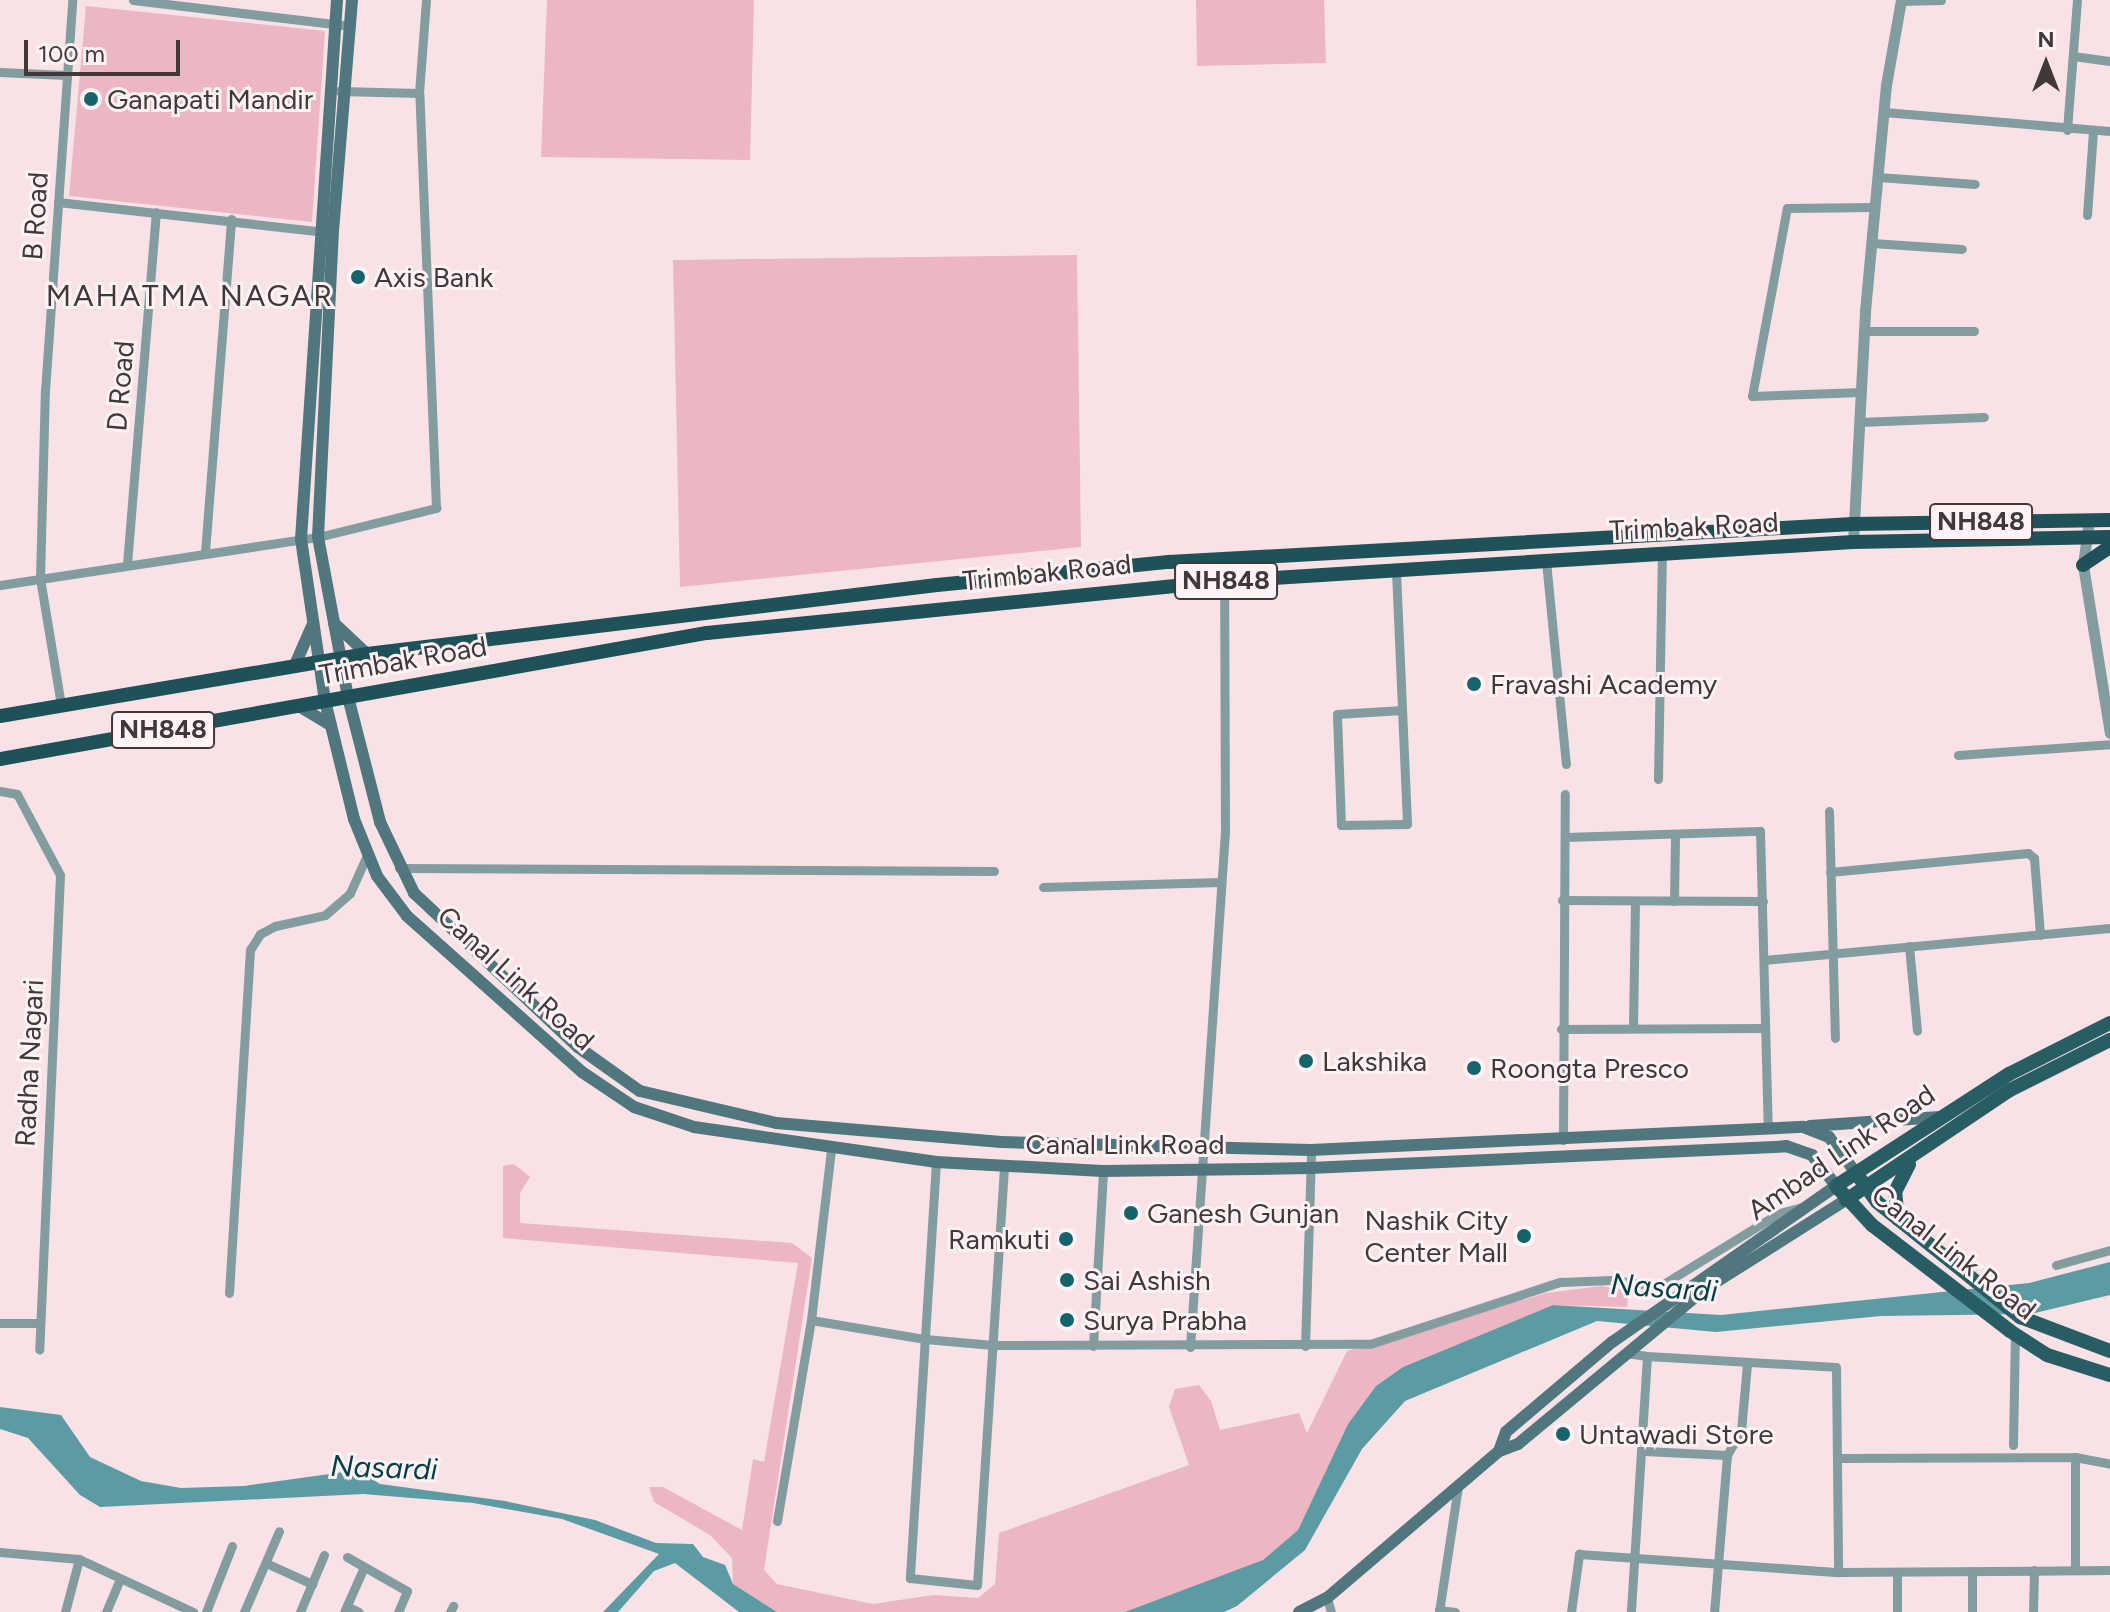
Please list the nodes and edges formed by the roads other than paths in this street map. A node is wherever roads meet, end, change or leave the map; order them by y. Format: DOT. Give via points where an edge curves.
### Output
graph roads {
  1 [pos="72,0"];
  2 [pos="133,0"];
  3 [pos="242,0"];
  4 [pos="337,0"];
  5 [pos="352,0"];
  6 [pos="426,0"];
  7 [pos="1901,0"];
  8 [pos="1941,0"];
  9 [pos="2077,0"];
  10 [pos="160,2"];
  11 [pos="241,13"];
  12 [pos="336,24"];
  13 [pos="350,26"];
  14 [pos="2073,56"];
  15 [pos="2110,61"];
  16 [pos="0,72"];
  17 [pos="66,75"];
  18 [pos="330,90"];
  19 [pos="347,91"];
  20 [pos="419,93"];
  21 [pos="1884,112"];
  22 [pos="2067,130"];
  23 [pos="2093,131"];
  24 [pos="2110,131"];
  25 [pos="1878,177"];
  26 [pos="1975,184"];
  27 [pos="58,202"];
  28 [pos="1875,207"];
  29 [pos="156,212"];
  30 [pos="2087,215"];
  31 [pos="231,219"];
  32 [pos="318,231"];
  33 [pos="1872,243"];
  34 [pos="1962,249"];
  35 [pos="1864,331"];
  36 [pos="1974,331"];
  37 [pos="1861,392"];
  38 [pos="1984,417"];
  39 [pos="1859,422"];
  40 [pos="2089,520"];
  41 [pos="2110,520"];
  42 [pos="1853,524"];
  43 [pos="2084,536"];
  44 [pos="318,537"];
  45 [pos="2110,537"];
  46 [pos="301,539"];
  47 [pos="1853,542"];
  48 [pos="2110,547"];
  49 [pos="205,552"];
  50 [pos="1662,553"];
  51 [pos="1546,561"];
  52 [pos="127,564"];
  53 [pos="2083,565"];
  54 [pos="1396,571"];
  55 [pos="40,578"];
  56 [pos="1224,581"];
  57 [pos="0,585"];
  58 [pos="314,620"];
  59 [pos="334,623"];
  60 [pos="367,654"];
  61 [pos="341,660"];
  62 [pos="321,662"];
  63 [pos="294,667"];
  64 [pos="374,691"];
  65 [pos="348,697"];
  66 [pos="325,701"];
  67 [pos="61,705"];
  68 [pos="299,706"];
  69 [pos="1402,710"];
  70 [pos="0,716"];
  71 [pos="355,722"];
  72 [pos="331,725"];
  73 [pos="2110,733"];
  74 [pos="2110,744"];
  75 [pos="1958,755"];
  76 [pos="0,759"];
  77 [pos="1566,764"];
  78 [pos="1658,779"];
  79 [pos="0,791"];
  80 [pos="1565,794"];
  81 [pos="1829,811"];
  82 [pos="1675,834"];
  83 [pos="1565,837"];
  84 [pos="368,853"];
  85 [pos="399,868"];
  86 [pos="994,871"];
  87 [pos="1830,872"];
  88 [pos="1221,882"];
  89 [pos="1043,887"];
  90 [pos="1562,900"];
  91 [pos="1635,901"];
  92 [pos="1674,901"];
  93 [pos="1763,901"];
  94 [pos="2110,928"];
  95 [pos="2040,935"];
  96 [pos="1909,946"];
  97 [pos="1832,953"];
  98 [pos="1764,960"];
  99 [pos="2110,1023"];
  100 [pos="1633,1028"];
  101 [pos="1765,1028"];
  102 [pos="1561,1029"];
  103 [pos="1917,1031"];
  104 [pos="1835,1038"];
  105 [pos="2110,1040"];
  106 [pos="1940,1117"];
  107 [pos="1803,1127"];
  108 [pos="1768,1129"];
  109 [pos="1563,1140"];
  110 [pos="1200,1148"];
  111 [pos="831,1149"];
  112 [pos="1311,1150"];
  113 [pos="1917,1155"];
  114 [pos="936,1162"];
  115 [pos="1310,1168"];
  116 [pos="1004,1169"];
  117 [pos="1103,1171"];
  118 [pos="1199,1172"];
  119 [pos="1856,1173"];
  120 [pos="1836,1186"];
  121 [pos="1866,1187"];
  122 [pos="1846,1200"];
  123 [pos="1898,1220"];
  124 [pos="1769,1225"];
  125 [pos="2110,1250"];
  126 [pos="2056,1265"];
  127 [pos="229,1293"];
  128 [pos="811,1320"];
  129 [pos="0,1323"];
  130 [pos="38,1323"];
  131 [pos="2015,1334"];
  132 [pos="925,1339"];
  133 [pos="993,1345"];
  134 [pos="1093,1346"];
  135 [pos="1305,1346"];
  136 [pos="1190,1347"];
  137 [pos="39,1350"];
  138 [pos="2110,1351"];
  139 [pos="1622,1352"];
  140 [pos="1647,1356"];
  141 [pos="1747,1364"];
  142 [pos="2110,1375"];
  143 [pos="2013,1445"];
  144 [pos="1499,1451"];
  145 [pos="1644,1451"];
  146 [pos="1727,1455"];
  147 [pos="2075,1457"];
  148 [pos="1838,1458"];
  149 [pos="2110,1464"];
  150 [pos="1458,1486"];
  151 [pos="777,1521"];
  152 [pos="279,1531"];
  153 [pos="232,1546"];
  154 [pos="0,1552"];
  155 [pos="324,1555"];
  156 [pos="347,1557"];
  157 [pos="79,1559"];
  158 [pos="1637,1560"];
  159 [pos="266,1563"];
  160 [pos="1719,1566"];
  161 [pos="364,1567"];
  162 [pos="2034,1570"];
  163 [pos="2075,1570"];
  164 [pos="2110,1570"];
  165 [pos="1972,1571"];
  166 [pos="1838,1572"];
  167 [pos="1897,1572"];
  168 [pos="120,1579"];
  169 [pos="312,1584"];
  170 [pos="1327,1598"];
  171 [pos="170,1607"];
  172 [pos="346,1609"];
  173 [pos="1439,1611"];
  174 [pos="65,1612"];
  175 [pos="107,1612"];
  176 [pos="193,1612"];
  177 [pos="206,1612"];
  178 [pos="244,1612"];
  179 [pos="300,1612"];
  180 [pos="359,1612"];
  181 [pos="398,1612"];
  182 [pos="1299,1612"];
  183 [pos="1316,1612"];
  184 [pos="1331,1612"];
  185 [pos="1455,1612"];
  186 [pos="1571,1612"];
  187 [pos="1631,1612"];
  188 [pos="1714,1612"];
  189 [pos="1897,1612"];
  190 [pos="1972,1612"];
  191 [pos="2033,1612"];
  1 -- 17 [label="street, B Road"];
  2 -- 10 [label="street"];
  3 -- 11 [label="street"];
  4 -- 12 [label="main road, Canal Link Road"];
  5 -- 13 [label="main road, Canal Link Road"];
  6 -- 20 [label="street"];
  7 -- 8 [label="street"];
  7 -- 21 [label="street"];
  9 -- 14 [label="street"];
  10 -- 11 [label="street"];
  11 -- 12 [label="street"];
  12 -- 13 [label="street"];
  12 -- 18 [label="main road, Canal Link Road"];
  13 -- 19 [label="main road, Canal Link Road"];
  14 -- 15 [label="street"];
  14 -- 22 [label="street"];
  16 -- 17 [label="street"];
  17 -- 27 [label="street, B Road"];
  18 -- 19 [label="street"];
  18 -- 32 [label="main road, Canal Link Road"];
  19 -- 20 [label="street"];
  19 -- 44 [label="main road, Canal Link Road" via="333,230"];
  20 -- 44 [label="street" via="436,508"];
  21 -- 22 [label="street"];
  21 -- 25 [label="street"];
  22 -- 23 [label="street"];
  23 -- 24 [label="street"];
  23 -- 30 [label="street"];
  25 -- 26 [label="street"];
  25 -- 28 [label="street"];
  27 -- 29 [label="street"];
  27 -- 55 [label="street, B Road"];
  28 -- 33 [label="street"];
  28 -- 37 [label="street" via="1787,208 1752,396"];
  29 -- 31 [label="street"];
  29 -- 52 [label="street, D Road"];
  31 -- 32 [label="street"];
  31 -- 49 [label="street"];
  32 -- 46 [label="main road, Canal Link Road"];
  33 -- 34 [label="street"];
  33 -- 35 [label="street"];
  35 -- 36 [label="street"];
  35 -- 37 [label="street"];
  37 -- 39 [label="street"];
  38 -- 39 [label="street"];
  39 -- 42 [label="street"];
  40 -- 41 [label="highway, Trimbak Road / NH848"];
  40 -- 42 [label="highway, Trimbak Road / NH848"];
  40 -- 43 [label="street"];
  42 -- 47 [label="street"];
  42 -- 60 [label="highway, Trimbak Road" via="1100,562"];
  43 -- 45 [label="highway, Trimbak Road / NH848"];
  43 -- 47 [label="highway, Trimbak Road / NH848"];
  43 -- 53 [label="street"];
  44 -- 46 [label="street"];
  44 -- 59 [label="main road, Canal Link Road"];
  46 -- 49 [label="street"];
  46 -- 58 [label="main road, Canal Link Road"];
  47 -- 50 [label="highway, Trimbak Road / NH848"];
  48 -- 53 [label="highway"];
  49 -- 52 [label="street"];
  50 -- 51 [label="highway, Trimbak Road / NH848"];
  50 -- 78 [label="street"];
  51 -- 54 [label="highway, Trimbak Road / NH848"];
  51 -- 77 [label="street"];
  52 -- 55 [label="street"];
  53 -- 73 [label="street"];
  54 -- 56 [label="highway, Trimbak Road / NH848"];
  54 -- 69 [label="street"];
  55 -- 57 [label="street"];
  55 -- 67 [label="street, B Road"];
  56 -- 64 [label="highway, Trimbak Road / NH848" via="707,633"];
  56 -- 88 [label="street"];
  58 -- 62 [label="main road, Canal Link Road"];
  58 -- 63 [label="main road"];
  59 -- 60 [label="main road"];
  59 -- 61 [label="main road, Canal Link Road"];
  60 -- 61 [label="highway, Trimbak Road"];
  61 -- 62 [label="highway, Trimbak Road"];
  61 -- 65 [label="main road, Canal Link Road"];
  62 -- 63 [label="highway, Trimbak Road"];
  62 -- 66 [label="main road, Canal Link Road"];
  63 -- 67 [label="highway, Trimbak Road / NH848"];
  64 -- 65 [label="highway, Trimbak Road / NH848"];
  64 -- 71 [label="main road" via="360,702"];
  65 -- 66 [label="highway, Trimbak Road"];
  65 -- 71 [label="main road, Canal Link Road"];
  66 -- 68 [label="highway, Trimbak Road / NH848"];
  66 -- 72 [label="main road, Canal Link Road"];
  67 -- 70 [label="highway, Trimbak Road / NH848"];
  68 -- 72 [label="main road"];
  68 -- 76 [label="highway, Trimbak Road / NH848"];
  69 -- 69 [label="street" via="1407,824 1341,825 1337,714"];
  71 -- 85 [label="main road, Canal Link Road" via="380,822"];
  72 -- 84 [label="main road, Canal Link Road"];
  74 -- 75 [label="street"];
  79 -- 130 [label="street, Radha Nagari" via="17,794 60,875"];
  80 -- 83 [label="street"];
  81 -- 87 [label="street"];
  82 -- 83 [label="street"];
  82 -- 92 [label="street"];
  82 -- 93 [label="street" via="1760,831"];
  83 -- 90 [label="street"];
  84 -- 111 [label="main road, Canal Link Road" via="377,876 407,916 582,1072 634,1107 694,1127"];
  84 -- 127 [label="street" via="350,893 325,915 275,926 260,934 250,950"];
  85 -- 86 [label="street"];
  85 -- 110 [label="main road, Canal Link Road" via="444,924 578,1047 640,1091 776,1123 1001,1142"];
  87 -- 95 [label="street" via="2028,853 2034,858"];
  87 -- 97 [label="street"];
  88 -- 89 [label="street"];
  88 -- 110 [label="street"];
  90 -- 91 [label="street"];
  90 -- 102 [label="street"];
  91 -- 92 [label="street"];
  91 -- 100 [label="street"];
  92 -- 93 [label="street"];
  93 -- 98 [label="street"];
  94 -- 95 [label="street"];
  95 -- 96 [label="street"];
  96 -- 97 [label="street"];
  96 -- 103 [label="street"];
  97 -- 98 [label="street"];
  97 -- 104 [label="street"];
  98 -- 101 [label="street"];
  99 -- 106 [label="main road, Ambad Link Road" via="2009,1074"];
  100 -- 101 [label="street"];
  100 -- 102 [label="street"];
  101 -- 108 [label="street"];
  102 -- 109 [label="street"];
  105 -- 113 [label="main road, Ambad Link Road" via="2010,1090"];
  106 -- 107 [label="main road"];
  106 -- 119 [label="main road, Ambad Link Road"];
  107 -- 108 [label="main road, Canal Link Road"];
  107 -- 119 [label="main road, Canal Link Road" via="1829,1137"];
  108 -- 109 [label="main road, Canal Link Road"];
  109 -- 112 [label="main road, Canal Link Road"];
  110 -- 112 [label="main road, Canal Link Road"];
  110 -- 118 [label="street"];
  111 -- 114 [label="main road, Canal Link Road"];
  111 -- 128 [label="street"];
  112 -- 115 [label="street"];
  113 -- 121 [label="main road, Ambad Link Road"];
  113 -- 123 [label="main road" via="1896,1185"];
  114 -- 116 [label="main road, Canal Link Road"];
  114 -- 132 [label="street"];
  115 -- 118 [label="main road, Canal Link Road"];
  115 -- 120 [label="main road, Canal Link Road" via="1786,1146 1807,1150"];
  115 -- 135 [label="street"];
  116 -- 117 [label="main road, Canal Link Road"];
  116 -- 133 [label="street"];
  117 -- 118 [label="main road, Canal Link Road"];
  117 -- 134 [label="street"];
  118 -- 136 [label="street"];
  119 -- 120 [label="main road, Ambad Link Road"];
  119 -- 121 [label="main road, Canal Link Road"];
  120 -- 122 [label="main road, Canal Link Road"];
  120 -- 124 [label="main road, Ambad Link Road"];
  121 -- 122 [label="main road, Ambad Link Road"];
  121 -- 123 [label="main road, Canal Link Road"];
  122 -- 131 [label="main road, Canal Link Road"];
  122 -- 139 [label="main road, Ambad Link Road" via="1705,1289"];
  123 -- 138 [label="main road, Canal Link Road" via="2020,1317"];
  124 -- 135 [label="street" via="1656,1287 1612,1280 1560,1282 1370,1344"];
  124 -- 144 [label="main road, Ambad Link Road" via="1612,1342 1506,1432"];
  125 -- 126 [label="street"];
  128 -- 132 [label="street"];
  128 -- 151 [label="street"];
  129 -- 130 [label="street"];
  130 -- 137 [label="street, Radha Nagari"];
  131 -- 142 [label="main road, Canal Link Road" via="2047,1355"];
  131 -- 143 [label="street"];
  132 -- 133 [label="street"];
  132 -- 133 [label="street" via="910,1578 977,1585"];
  133 -- 134 [label="street"];
  134 -- 136 [label="street"];
  135 -- 136 [label="street"];
  139 -- 140 [label="street"];
  139 -- 144 [label="main road, Ambad Link Road" via="1518,1444"];
  140 -- 141 [label="street"];
  140 -- 145 [label="street"];
  141 -- 146 [label="street" via="1741,1431"];
  141 -- 148 [label="street" via="1836,1367"];
  144 -- 150 [label="main road"];
  145 -- 146 [label="street"];
  145 -- 158 [label="street"];
  146 -- 160 [label="street"];
  147 -- 148 [label="street"];
  147 -- 149 [label="street"];
  147 -- 163 [label="street"];
  148 -- 166 [label="street"];
  150 -- 170 [label="main road"];
  150 -- 173 [label="street"];
  152 -- 159 [label="street"];
  153 -- 177 [label="street"];
  154 -- 157 [label="street"];
  155 -- 169 [label="street"];
  156 -- 161 [label="street"];
  157 -- 168 [label="street"];
  157 -- 174 [label="street"];
  158 -- 160 [label="street"];
  158 -- 186 [label="street" via="1576,1555"];
  158 -- 187 [label="street"];
  159 -- 169 [label="street"];
  159 -- 178 [label="street"];
  160 -- 166 [label="street"];
  160 -- 188 [label="street"];
  161 -- 172 [label="street"];
  161 -- 181 [label="street" via="407,1591"];
  162 -- 163 [label="street"];
  162 -- 165 [label="street"];
  162 -- 191 [label="street"];
  163 -- 164 [label="street"];
  165 -- 167 [label="street"];
  165 -- 190 [label="street"];
  166 -- 167 [label="street"];
  167 -- 189 [label="street"];
  168 -- 171 [label="street"];
  168 -- 175 [label="street"];
  169 -- 179 [label="street"];
  170 -- 182 [label="main road"];
  170 -- 183 [label="main road"];
  170 -- 184 [label="street"];
  171 -- 176 [label="street"];
  172 -- 180 [label="street"];
  173 -- 185 [label="street"];
}
